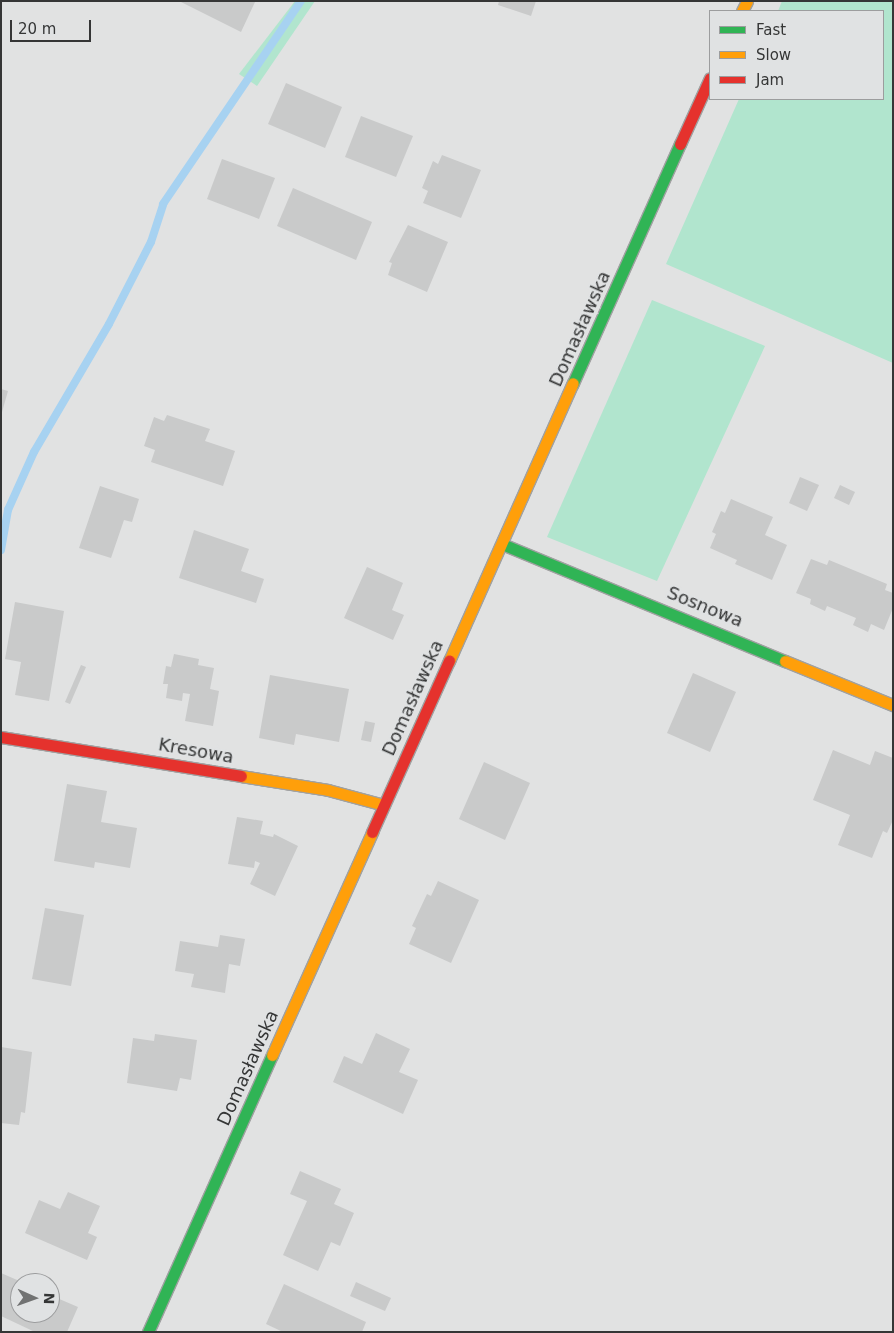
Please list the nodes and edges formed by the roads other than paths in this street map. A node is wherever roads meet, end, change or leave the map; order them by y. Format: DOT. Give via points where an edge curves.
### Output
graph roads {
  1 [pos="709,80"];
  2 [pos="502,544"];
  3 [pos="893,706"];
  4 [pos="1,737"];
  5 [pos="384,805"];
  6 [pos="148,1332"];
  1 -- 2 [label="street, Domasławska"];
  2 -- 3 [label="street, Sosnowa"];
  2 -- 5 [label="street, Domasławska"];
  4 -- 5 [label="street, Kresowa" via="328,790"];
  5 -- 6 [label="street, Domasławska"];
}
